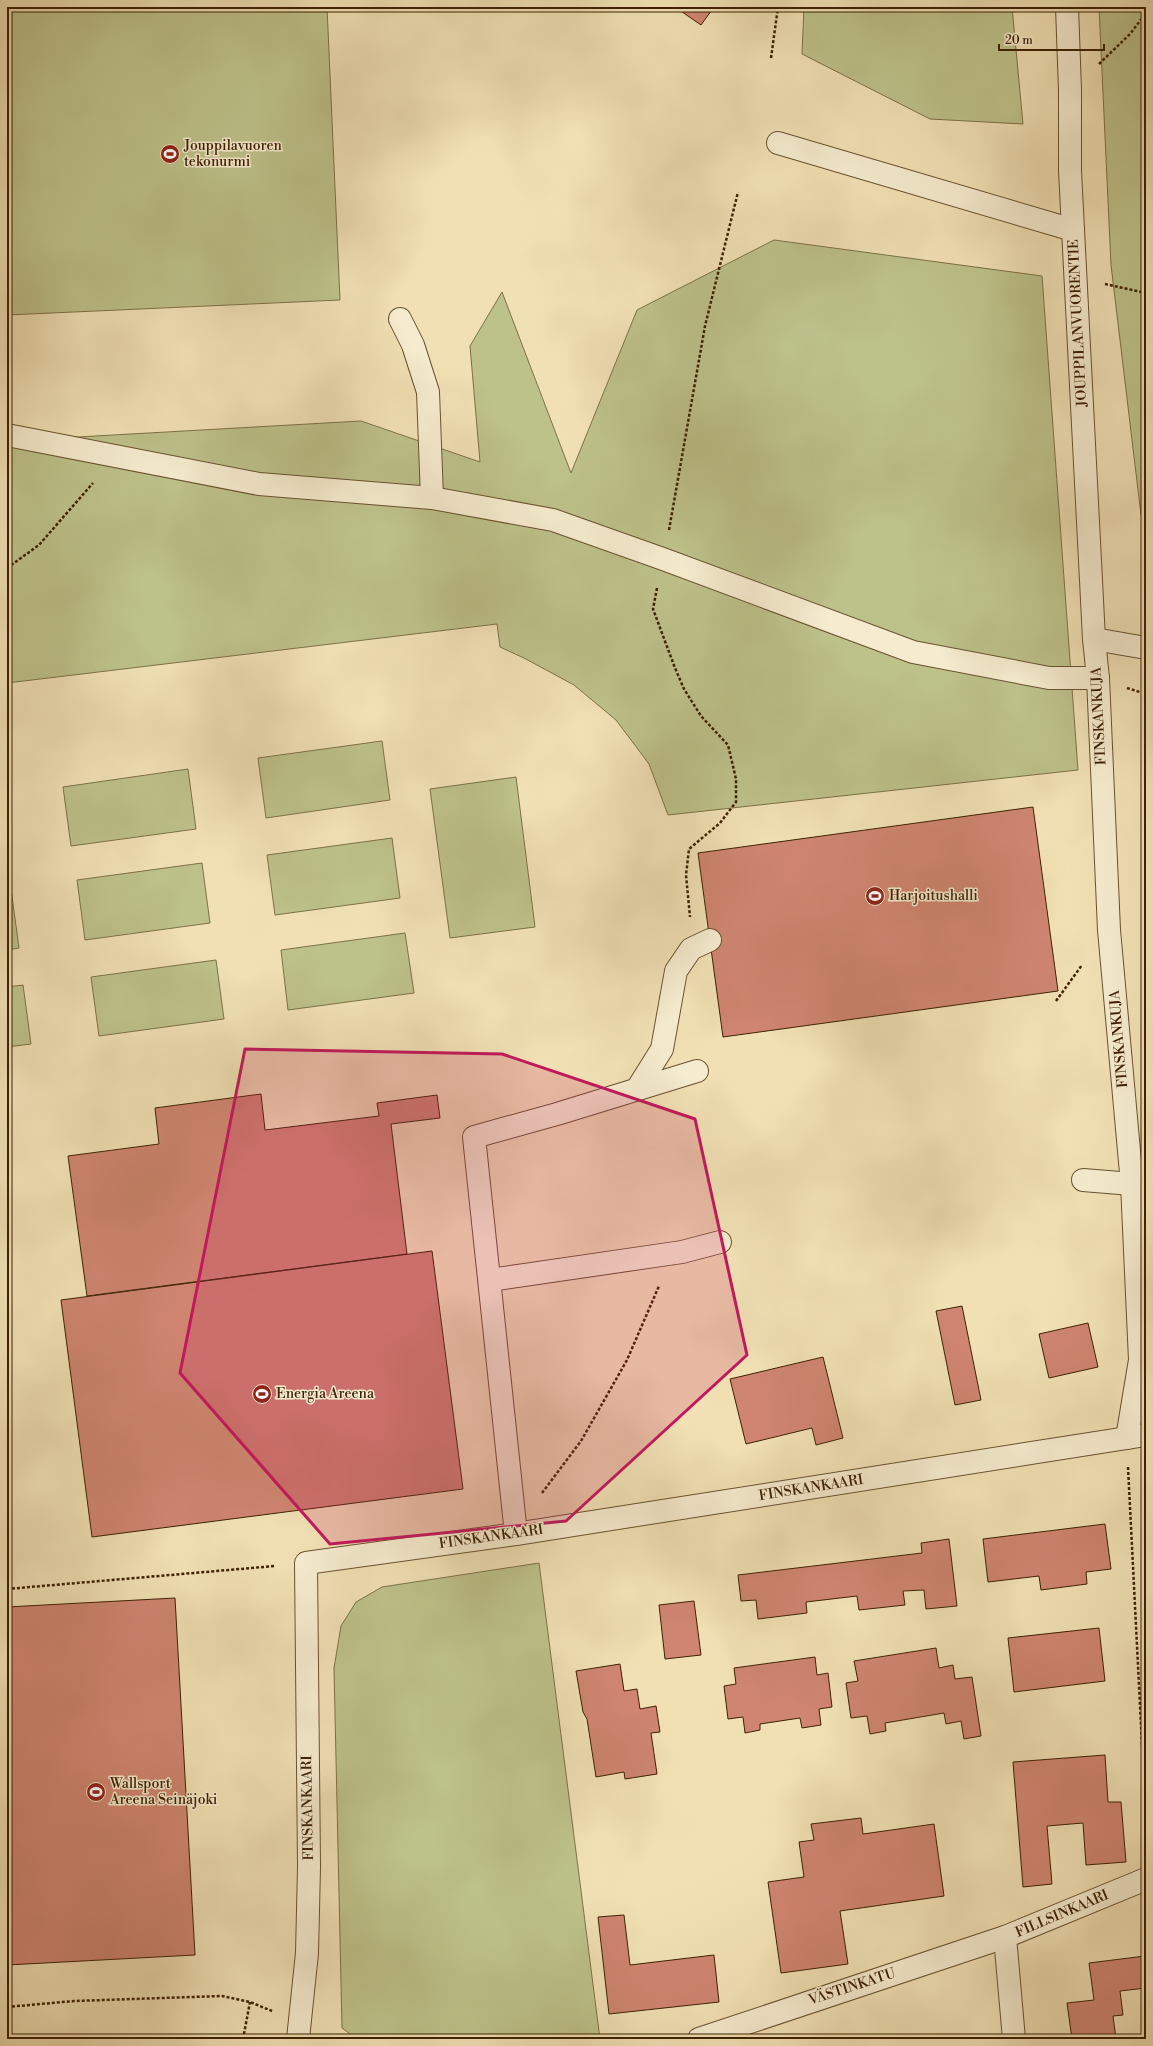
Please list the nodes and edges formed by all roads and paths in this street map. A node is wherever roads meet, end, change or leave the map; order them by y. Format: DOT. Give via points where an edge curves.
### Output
graph roads {
  1 [pos="778,7"];
  2 [pos="1067,7"];
  3 [pos="1146,13"];
  4 [pos="771,58"];
  5 [pos="1070,90"];
  6 [pos="778,143"];
  7 [pos="738,192"];
  8 [pos="1073,230"];
  9 [pos="1076,277"];
  10 [pos="1146,293"];
  11 [pos="400,319"];
  12 [pos="7,434"];
  13 [pos="116,455"];
  14 [pos="432,498"];
  15 [pos="663,559"];
  16 [pos="7,568"];
  17 [pos="1094,639"];
  18 [pos="1146,648"];
  19 [pos="1098,678"];
  20 [pos="710,940"];
  21 [pos="682,962"];
  22 [pos="697,1071"];
  23 [pos="637,1089"];
  24 [pos="1083,1180"];
  25 [pos="1132,1184"];
  26 [pos="720,1242"];
  27 [pos="682,1252"];
  28 [pos="490,1280"];
  29 [pos="1136,1437"];
  30 [pos="516,1534"];
  31 [pos="306,1563"];
  32 [pos="7,1589"];
  33 [pos="1146,1824"];
  34 [pos="1146,1879"];
  35 [pos="1005,1937"];
  36 [pos="250,2002"];
  37 [pos="7,2007"];
  38 [pos="299,2031"];
  39 [pos="243,2039"];
  40 [pos="336,2039"];
  41 [pos="699,2039"];
  42 [pos="1014,2039"];
  1 -- 4 [label="path"];
  2 -- 5 [label="street, JOUPPILANVUORENTIE"];
  3 -- 5 [label="path" via="1105,60"];
  5 -- 8 [label="street, JOUPPILANVUORENTIE"];
  6 -- 8 [label="street"];
  7 -- 15 [label="path" via="705,326"];
  8 -- 9 [label="street, JOUPPILANVUORENTIE"];
  9 -- 10 [label="path"];
  9 -- 17 [label="street, JOUPPILANVUORENTIE"];
  11 -- 14 [label="street" via="413,345 428,392"];
  12 -- 13 [label="street"];
  13 -- 14 [label="street" via="259,484"];
  13 -- 16 [label="path" via="39,545"];
  14 -- 15 [label="street" via="553,520"];
  15 -- 19 [label="street" via="914,652 1049,678"];
  15 -- 21 [label="path" via="653,609 684,689 701,716 728,745 736,779 736,802 720,823 689,849 686,875 690,921"];
  17 -- 18 [label="street"];
  17 -- 19 [label="street, FINSKANKUJA"];
  19 -- 25 [label="street, FINSKANKUJA" via="1109,930"];
  20 -- 21 [label="street" via="691,949"];
  21 -- 23 [label="street" via="676,971 662,1049"];
  22 -- 23 [label="street"];
  23 -- 28 [label="street" via="474,1136"];
  24 -- 25 [label="street"];
  25 -- 29 [label="street, FINSKANKUJA" via="1140,1360"];
  26 -- 27 [label="street"];
  27 -- 28 [label="street"];
  27 -- 30 [label="path" via="662,1280 627,1360 581,1441 551,1479"];
  28 -- 30 [label="street"];
  29 -- 30 [label="street, FINSKANKAARI"];
  29 -- 33 [label="path"];
  30 -- 31 [label="street, FINSKANKAARI"];
  31 -- 32 [label="path"];
  31 -- 38 [label="street, FINSKANKAARI" via="309,1867 307,1953"];
  34 -- 35 [label="street, FILLSINKAARI"];
  35 -- 41 [label="street, VÄSTINKATU"];
  35 -- 42 [label="street, FILLSINKAARI"];
  36 -- 37 [label="path" via="222,1996 74,2001"];
  36 -- 38 [label="path"];
  36 -- 39 [label="path"];
  38 -- 40 [label="path"];
}
